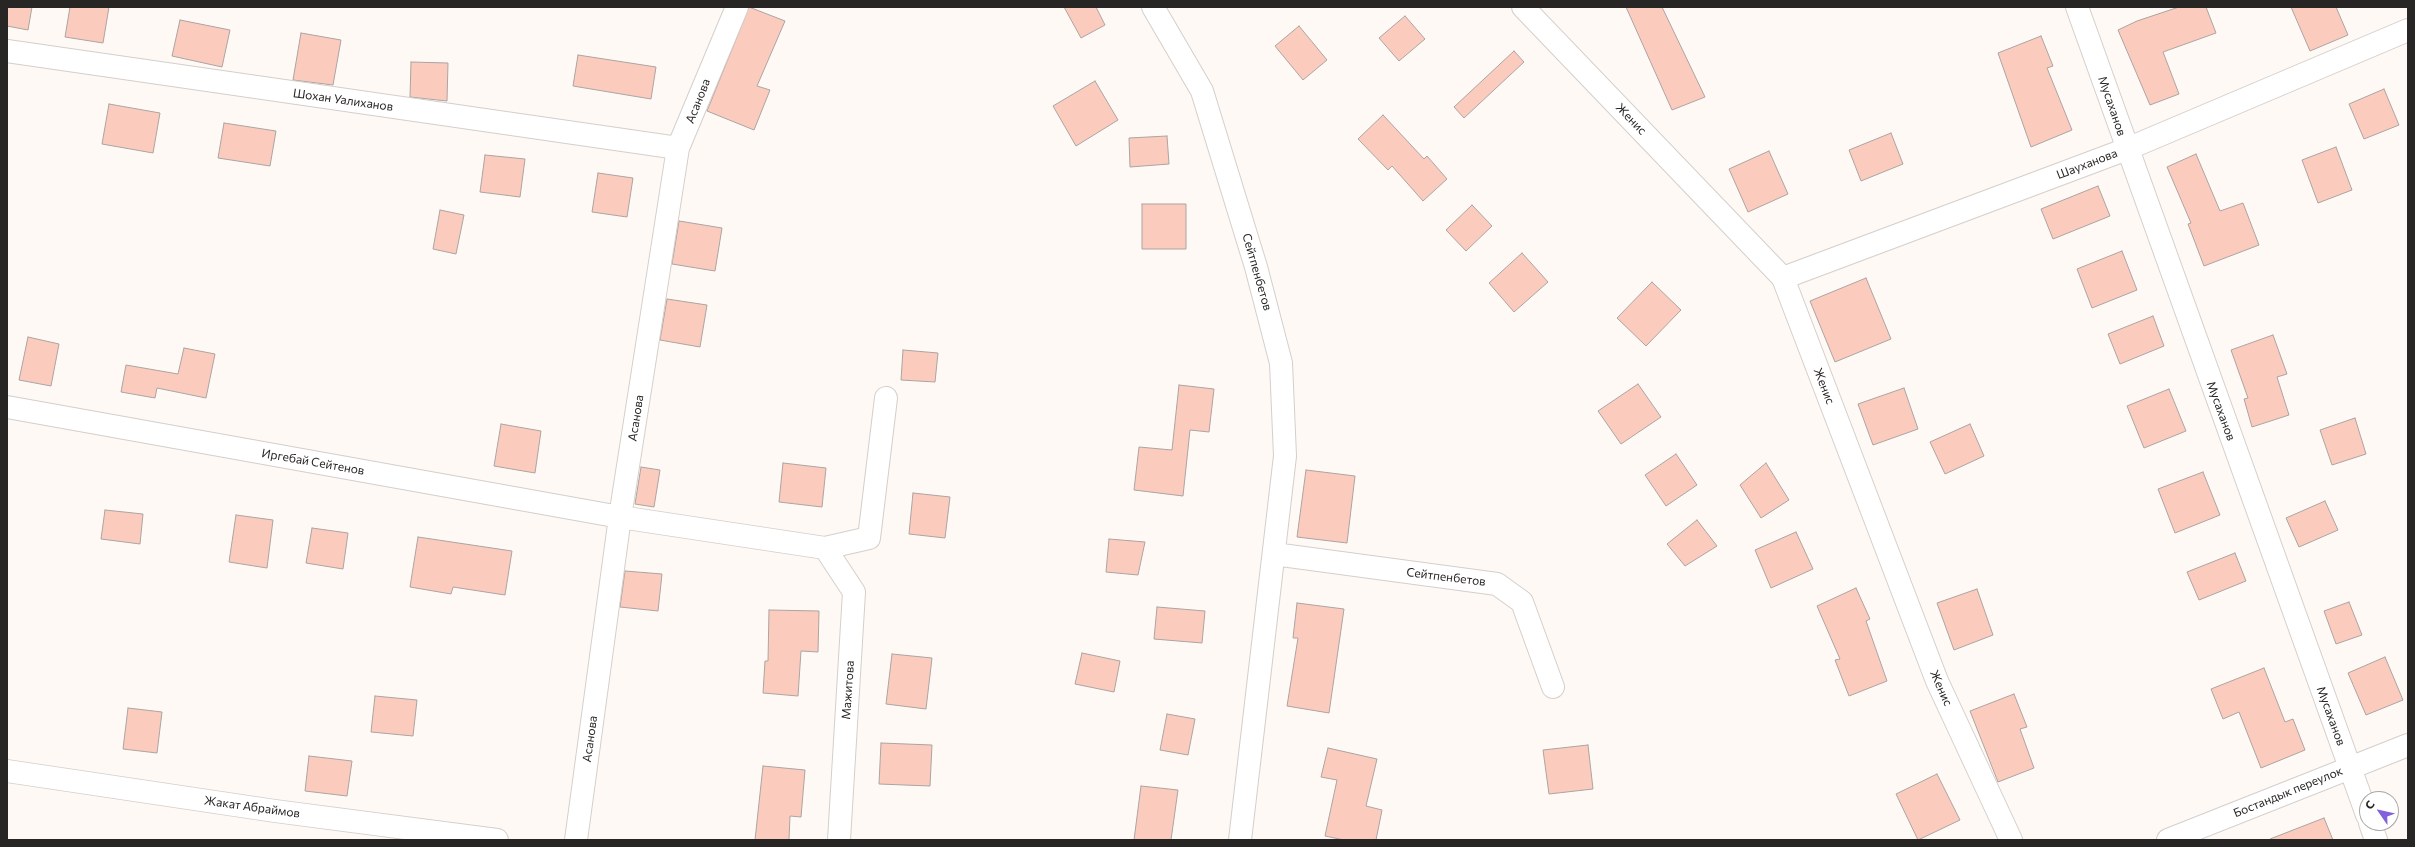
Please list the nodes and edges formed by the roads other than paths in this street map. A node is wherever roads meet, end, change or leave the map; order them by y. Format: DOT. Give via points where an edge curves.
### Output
graph roads {
  1 [pos="737,7"];
  2 [pos="1153,7"];
  3 [pos="1523,7"];
  4 [pos="2077,7"];
  5 [pos="2408,30"];
  6 [pos="7,51"];
  7 [pos="678,148"];
  8 [pos="2127,148"];
  9 [pos="1783,278"];
  10 [pos="886,398"];
  11 [pos="7,407"];
  12 [pos="620,517"];
  13 [pos="825,548"];
  14 [pos="1274,554"];
  15 [pos="1553,687"];
  16 [pos="2408,745"];
  17 [pos="2349,767"];
  18 [pos="7,771"];
  19 [pos="2359,794"];
  20 [pos="497,840"];
  21 [pos="576,840"];
  22 [pos="839,840"];
  23 [pos="1240,840"];
  24 [pos="2011,840"];
  25 [pos="2168,840"];
  1 -- 7 [label="street, Асанова"];
  2 -- 14 [label="street, Сейтпенбетов" via="1202,91 1256,267 1281,362 1285,456"];
  3 -- 9 [label="street, Женис"];
  4 -- 8 [label="street, Мусаханов"];
  5 -- 8 [label="street, Шауханова"];
  6 -- 7 [label="street, Шохан Уалиханов"];
  7 -- 12 [label="street, Асанова"];
  8 -- 9 [label="street, Шауханова"];
  8 -- 17 [label="street, Мусаханов"];
  9 -- 24 [label="street, Женис" via="1937,681"];
  10 -- 13 [label="street" via="869,538"];
  11 -- 12 [label="street, Иргебай Сейтенов"];
  12 -- 13 [label="street"];
  12 -- 21 [label="street, Асанова"];
  13 -- 22 [label="street, Мажитова" via="854,592"];
  14 -- 15 [label="street, Сейтпенбетов" via="1498,584 1522,602"];
  14 -- 23 [label="street, Сейтпенбетов"];
  16 -- 17 [label="street, Бостандык переулок"];
  17 -- 19 [label="street, Мусаханов"];
  17 -- 25 [label="street, Бостандык переулок"];
  18 -- 20 [label="street, Жакат Абраймов" via="275,811"];
}
